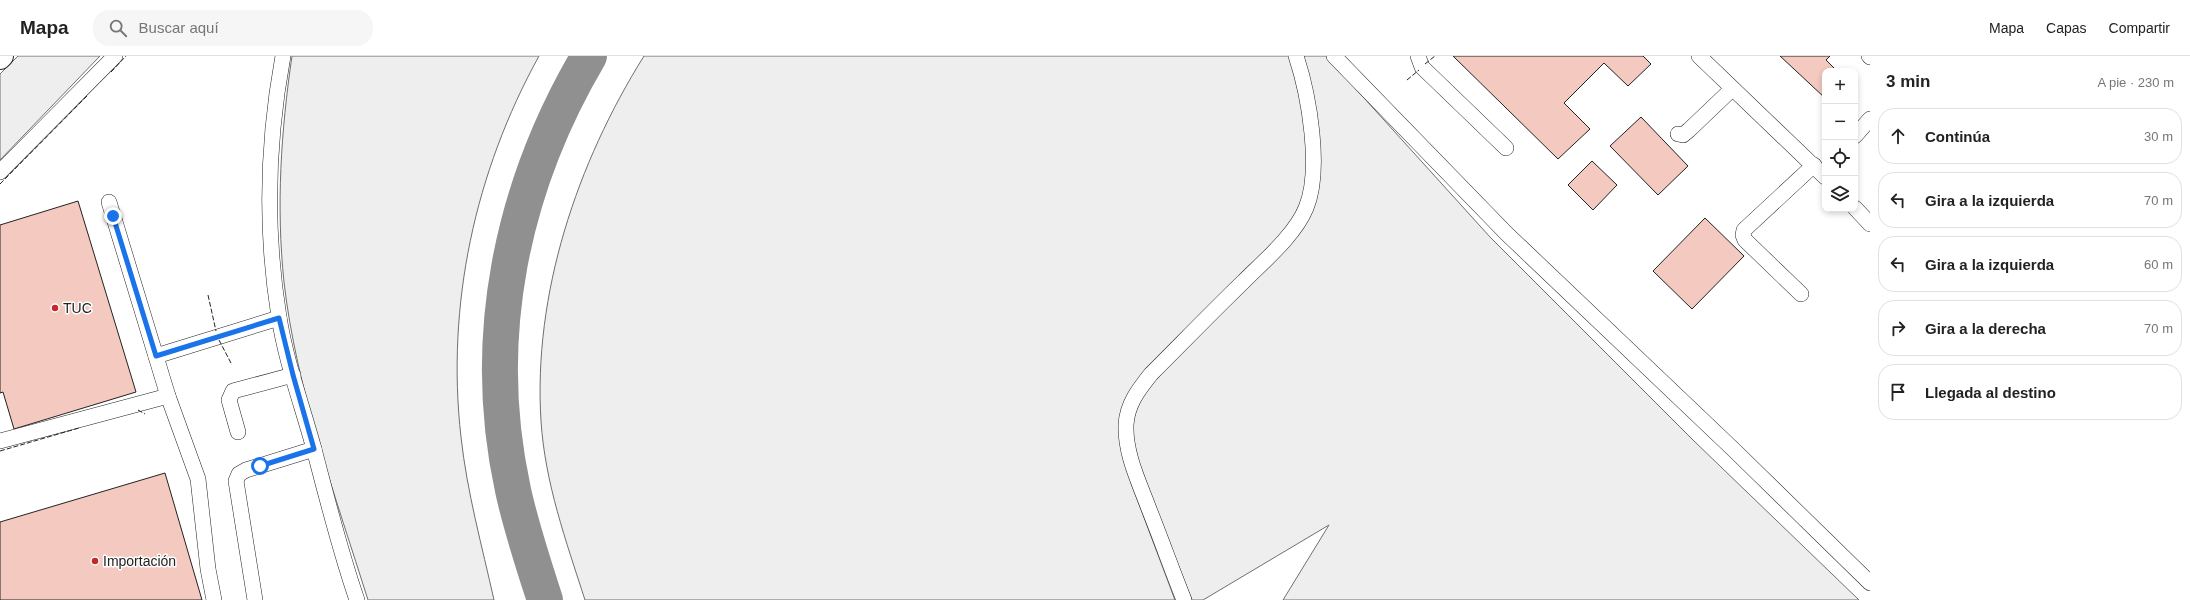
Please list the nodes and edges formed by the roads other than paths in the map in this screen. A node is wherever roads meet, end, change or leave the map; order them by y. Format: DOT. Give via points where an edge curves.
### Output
graph roads {
  1 [pos="2,56"];
  2 [pos="115,56"];
  3 [pos="283,56"];
  4 [pos="1296,56"];
  5 [pos="1334,56"];
  6 [pos="1418,56"];
  7 [pos="1699,56"];
  8 [pos="0,58"];
  9 [pos="1732,89"];
  10 [pos="1870,119"];
  11 [pos="1858,133"];
  12 [pos="1678,134"];
  13 [pos="1506,148"];
  14 [pos="1821,171"];
  15 [pos="0,172"];
  16 [pos="109,202"];
  17 [pos="1858,211"];
  18 [pos="1870,224"];
  19 [pos="1801,294"];
  20 [pos="279,318"];
  21 [pos="156,356"];
  22 [pos="293,375"];
  23 [pos="168,396"];
  24 [pos="238,432"];
  25 [pos="0,441"];
  26 [pos="314,449"];
  27 [pos="1870,583"];
  28 [pos="214,600"];
  29 [pos="256,600"];
  30 [pos="357,600"];
  31 [pos="1184,600"];
  1 -- 8 [label="highway"];
  2 -- 15 [label="lane"];
  3 -- 20 [label="lane" via="276,91 270,162 269,229"];
  4 -- 31 [label="lane" via="1307,98 1313,158 1312,187 1306,209 1278,247 1151,374 1134,397 1128,413 1126,440 1134,469"];
  5 -- 27 [label="lane" via="1506,233"];
  6 -- 13 [label="lane" via="1422,67"];
  7 -- 9 [label="lane"];
  9 -- 12 [label="lane" via="1690,130 1683,135"];
  9 -- 14 [label="lane"];
  10 -- 11 [label="lane"];
  14 -- 19 [label="lane" via="1744,230 1743,235 1745,240"];
  16 -- 21 [label="lane"];
  17 -- 18 [label="lane"];
  20 -- 21 [label="lane"];
  20 -- 22 [label="lane"];
  21 -- 23 [label="lane"];
  22 -- 24 [label="lane" via="233,391 229,400"];
  22 -- 26 [label="lane"];
  23 -- 25 [label="lane"];
  23 -- 28 [label="lane" via="198,479 208,570"];
  26 -- 29 [label="lane" via="246,470 239,474 236,481"];
  26 -- 30 [label="lane"];
}
